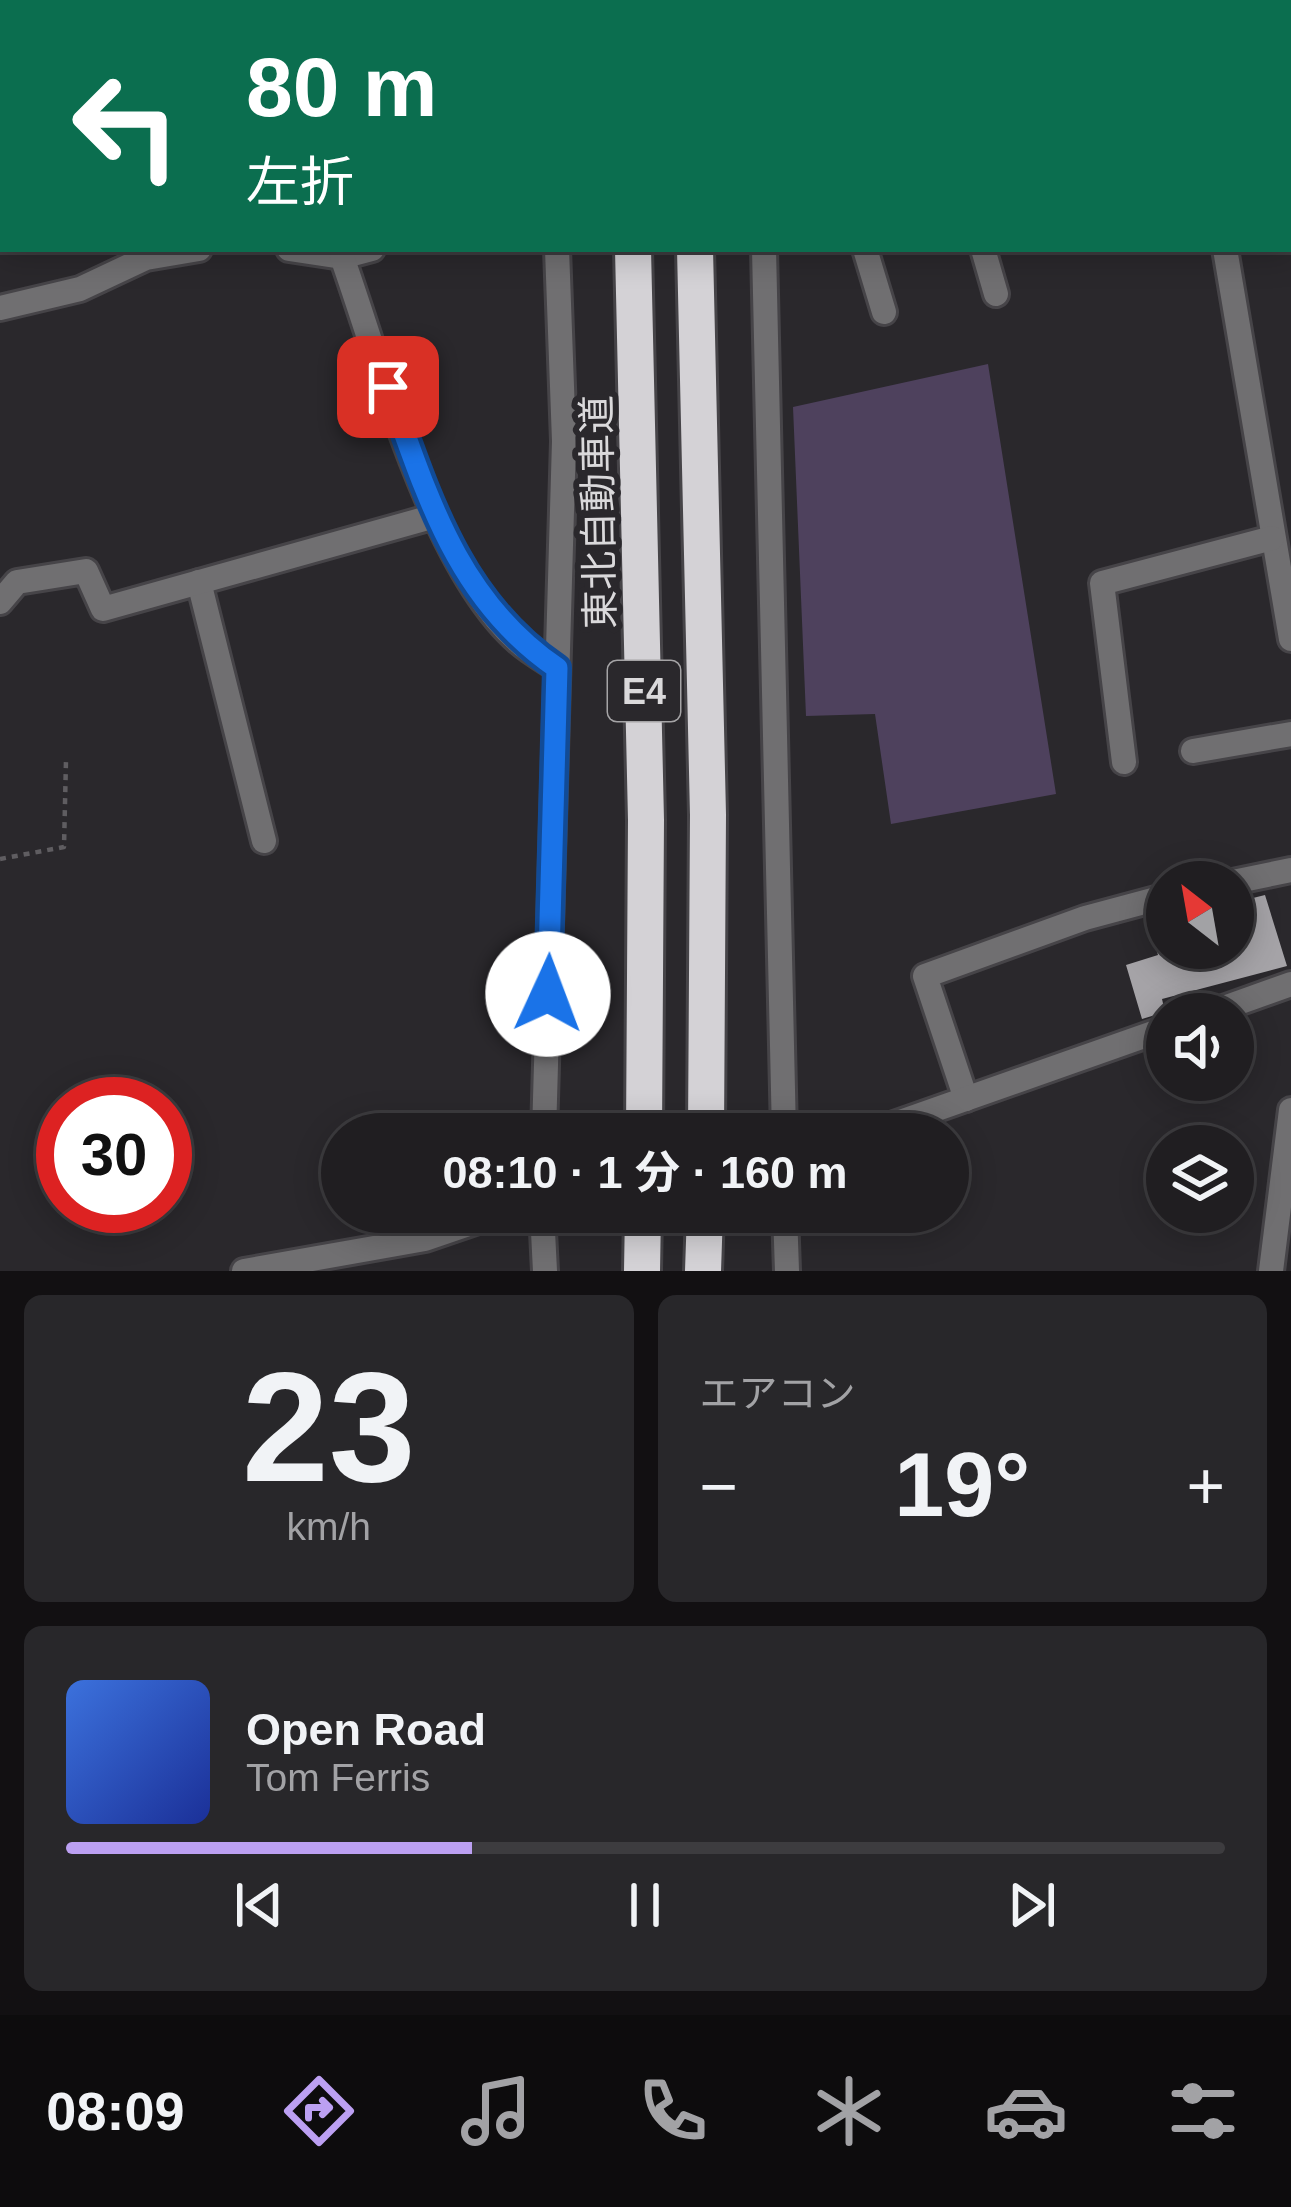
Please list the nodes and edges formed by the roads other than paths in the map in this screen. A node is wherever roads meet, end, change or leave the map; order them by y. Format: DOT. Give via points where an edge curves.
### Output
graph roads {
  1 [pos="181,252"];
  2 [pos="309,252"];
  3 [pos="361,252"];
  4 [pos="557,252"];
  5 [pos="633,252"];
  6 [pos="695,252"];
  7 [pos="764,252"];
  8 [pos="866,252"];
  9 [pos="984,252"];
  10 [pos="1225,252"];
  11 [pos="342,257"];
  12 [pos="996,294"];
  13 [pos="0,308"];
  14 [pos="884,312"];
  15 [pos="435,516"];
  16 [pos="1282,531"];
  17 [pos="199,582"];
  18 [pos="0,602"];
  19 [pos="1291,639"];
  20 [pos="557,668"];
  21 [pos="1291,734"];
  22 [pos="1193,751"];
  23 [pos="1124,762"];
  24 [pos="264,841"];
  25 [pos="1291,870"];
  26 [pos="1254,878"];
  27 [pos="1146,902"];
  28 [pos="1291,984"];
  29 [pos="1254,997"];
  30 [pos="1146,1035"];
  31 [pos="965,1099"];
  32 [pos="1291,1110"];
  33 [pos="545,1113"];
  34 [pos="644,1113"];
  35 [pos="706,1113"];
  36 [pos="784,1113"];
  37 [pos="925,1113"];
  38 [pos="440,1233"];
  39 [pos="543,1233"];
  40 [pos="643,1233"];
  41 [pos="705,1233"];
  42 [pos="786,1233"];
  43 [pos="244,1271"];
  44 [pos="545,1271"];
  45 [pos="642,1271"];
  46 [pos="704,1271"];
  47 [pos="787,1271"];
  48 [pos="1271,1271"];
  1 -- 13 [label="street"];
  2 -- 11 [label="street"];
  3 -- 11 [label="street"];
  4 -- 20 [label="street" via="564,441"];
  5 -- 34 [label="highway, 東北自動車道 / E4"];
  6 -- 35 [label="highway, E4"];
  7 -- 36 [label="street"];
  8 -- 14 [label="street"];
  9 -- 12 [label="street"];
  10 -- 16 [label="street" via="1267,511"];
  11 -- 15 [label="street"];
  15 -- 17 [label="street"];
  15 -- 20 [label="street" via="472,583 517,640"];
  16 -- 19 [label="street"];
  16 -- 23 [label="street" via="1102,583"];
  17 -- 18 [label="street" via="103,609 86,571 17,582"];
  17 -- 24 [label="street"];
  20 -- 33 [label="street"];
  21 -- 22 [label="street"];
  25 -- 26 [label="street"];
  27 -- 31 [label="street" via="926,976"];
  28 -- 29 [label="street"];
  30 -- 31 [label="street"];
  31 -- 37 [label="street"];
  32 -- 48 [label="street"];
  38 -- 43 [label="street"];
  39 -- 44 [label="street"];
  40 -- 45 [label="highway"];
  41 -- 46 [label="highway"];
  42 -- 47 [label="street"];
}
